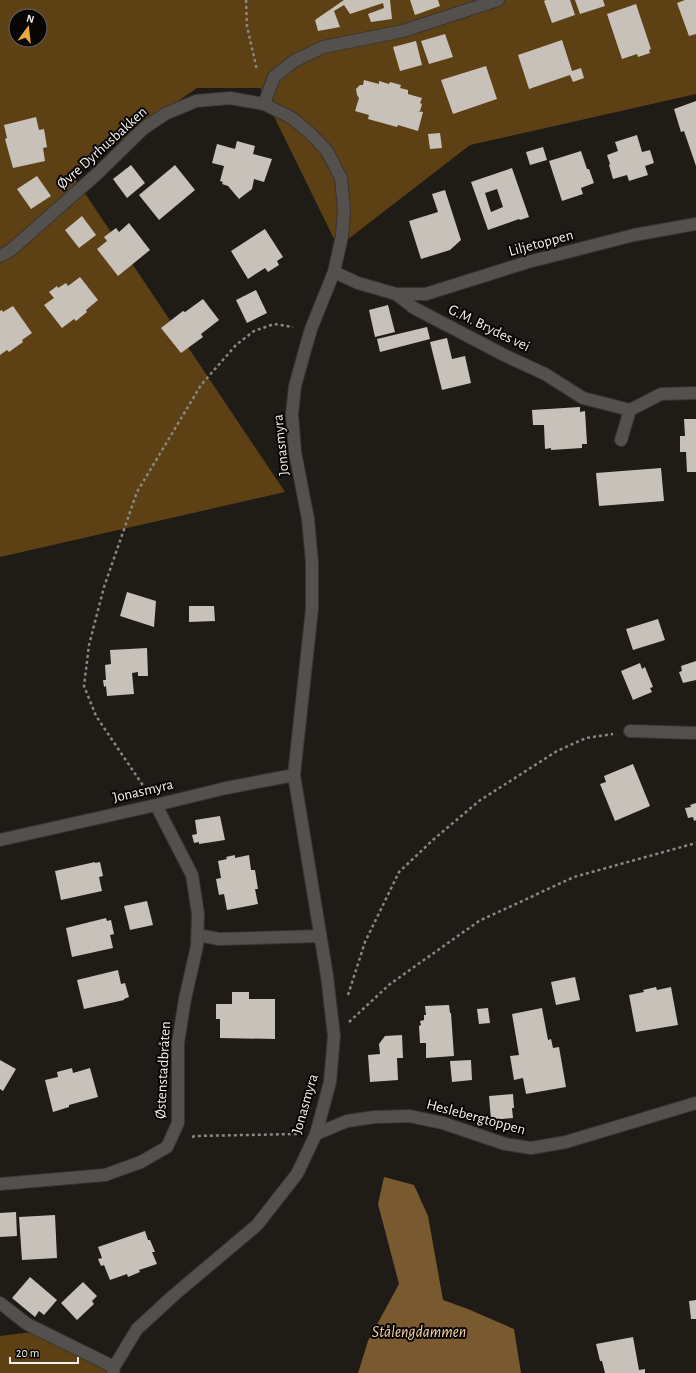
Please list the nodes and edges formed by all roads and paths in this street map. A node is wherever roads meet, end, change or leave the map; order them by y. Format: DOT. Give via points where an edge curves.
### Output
graph roads {
  1 [pos="246,0"];
  2 [pos="498,0"];
  3 [pos="258,76"];
  4 [pos="264,104"];
  5 [pos="696,224"];
  6 [pos="0,256"];
  7 [pos="334,272"];
  8 [pos="396,294"];
  9 [pos="312,329"];
  10 [pos="696,392"];
  11 [pos="630,410"];
  12 [pos="621,440"];
  13 [pos="630,731"];
  14 [pos="696,734"];
  15 [pos="294,775"];
  16 [pos="156,805"];
  17 [pos="0,840"];
  18 [pos="696,843"];
  19 [pos="198,934"];
  20 [pos="320,936"];
  21 [pos="346,1000"];
  22 [pos="334,1036"];
  23 [pos="696,1103"];
  24 [pos="316,1134"];
  25 [pos="167,1147"];
  26 [pos="0,1184"];
  27 [pos="0,1303"];
  28 [pos="114,1370"];
  1 -- 3 [label="path" via="247,26"];
  2 -- 4 [label="street" via="403,31 323,47 294,61 274,77"];
  4 -- 6 [label="street, Øvre Dyrhusbakken" via="230,98 196,100 165,114 142,129 98,173 11,250"];
  4 -- 7 [label="street, Jonasmyra" via="292,118 312,135 327,151 341,178 344,210 342,236"];
  5 -- 8 [label="street, Liljetoppen" via="634,235 528,262 426,294"];
  7 -- 8 [label="street, G.M. Brydes vei" via="358,283"];
  7 -- 9 [label="street, Jonasmyra"];
  8 -- 11 [label="street, G.M. Brydes vei" via="414,308 546,374 583,398"];
  9 -- 15 [label="street, Jonasmyra" via="295,386 292,414 295,452 308,519 312,562 312,609"];
  9 -- 16 [label="path" via="274,324 254,331 236,345 200,385 137,492 104,587 89,646 84,686 96,716"];
  10 -- 11 [label="street" via="661,394"];
  11 -- 12 [label="street"];
  13 -- 14 [label="street"];
  13 -- 21 [label="path" via="586,738 556,751 479,801 399,872 365,942"];
  15 -- 16 [label="street, Jonasmyra"];
  15 -- 20 [label="street, Jonasmyra"];
  16 -- 17 [label="street, Jonasmyra"];
  16 -- 19 [label="street, Østenstadbråten" via="192,875 198,914"];
  18 -- 22 [label="path" via="574,877 480,921 390,984"];
  19 -- 20 [label="street" via="219,939"];
  19 -- 25 [label="street, Østenstadbråten" via="178,1043 178,1123"];
  20 -- 22 [label="street, Jonasmyra"];
  22 -- 24 [label="street, Jonasmyra" via="330,1082"];
  23 -- 24 [label="street, Heslebergtoppen" via="566,1142 530,1148 505,1144 443,1123 409,1116 375,1117 347,1122"];
  24 -- 25 [label="path" via="195,1136"];
  24 -- 28 [label="street, Jonasmyra" via="298,1174 257,1225 137,1330"];
  25 -- 26 [label="street" via="141,1162 105,1175"];
  27 -- 28 [label="street, Jonasmyra" via="27,1324"];
}
